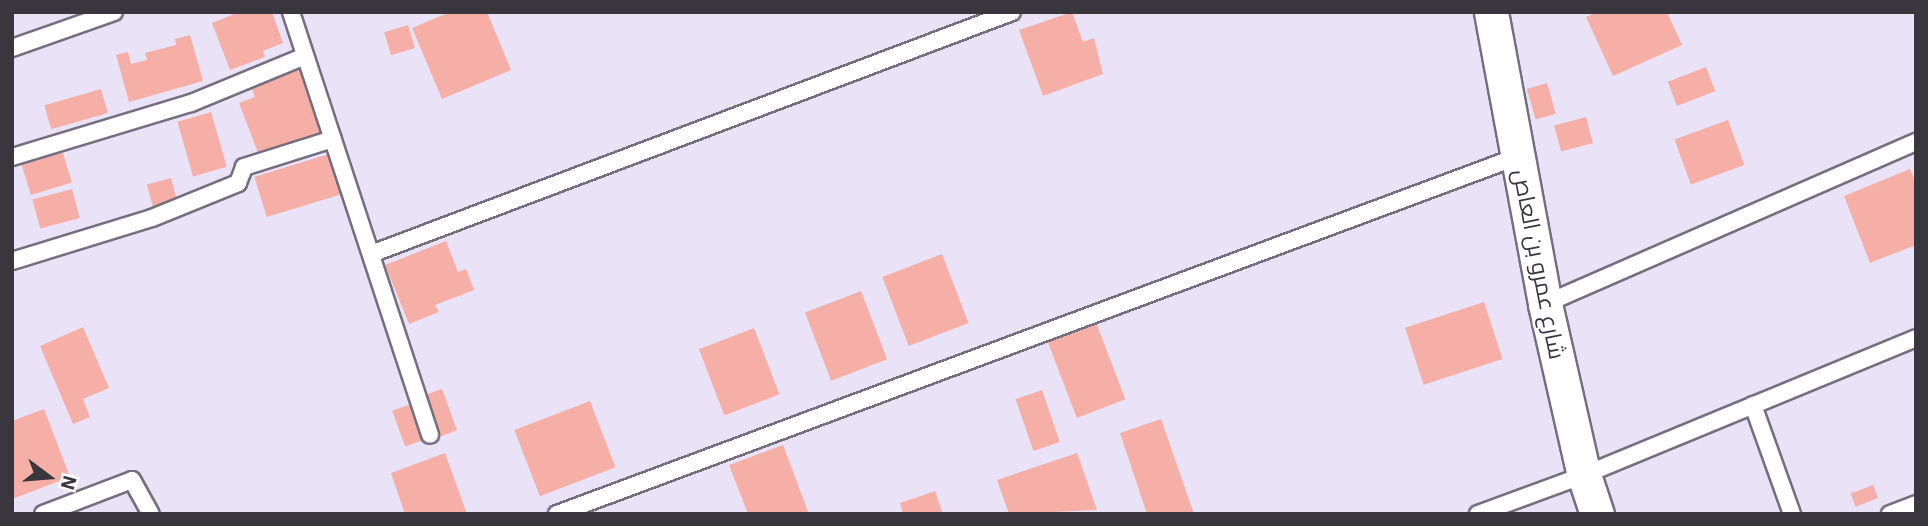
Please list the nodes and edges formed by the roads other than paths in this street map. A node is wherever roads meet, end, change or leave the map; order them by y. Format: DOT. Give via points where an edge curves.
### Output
graph roads {
  1 [pos="114,12"];
  2 [pos="291,12"];
  3 [pos="1012,12"];
  4 [pos="1491,12"];
  5 [pos="12,48"];
  6 [pos="305,56"];
  7 [pos="333,139"];
  8 [pos="1916,142"];
  9 [pos="1519,156"];
  10 [pos="12,157"];
  11 [pos="371,254"];
  12 [pos="12,261"];
  13 [pos="1545,304"];
  14 [pos="1916,338"];
  15 [pos="1753,405"];
  16 [pos="430,435"];
  17 [pos="1584,475"];
  18 [pos="1916,504"];
  19 [pos="43,514"];
  20 [pos="151,514"];
  21 [pos="557,514"];
  22 [pos="1478,514"];
  23 [pos="1597,514"];
  24 [pos="1792,514"];
  25 [pos="1890,514"];
  1 -- 5 [label="lane"];
  2 -- 6 [label="lane"];
  3 -- 11 [label="lane"];
  4 -- 9 [label="street, شارع عمرو بن العاص"];
  6 -- 7 [label="lane"];
  6 -- 10 [label="lane" via="191,103"];
  7 -- 11 [label="lane"];
  7 -- 12 [label="lane" via="244,167 238,183 152,218"];
  8 -- 13 [label="lane"];
  9 -- 13 [label="street, شارع عمرو بن العاص"];
  9 -- 21 [label="lane"];
  11 -- 16 [label="lane"];
  13 -- 17 [label="street, شارع عمرو بن العاص"];
  14 -- 15 [label="lane"];
  15 -- 17 [label="lane"];
  15 -- 24 [label="lane"];
  17 -- 22 [label="lane"];
  17 -- 23 [label="street, شارع عمرو بن العاص"];
  18 -- 25 [label="lane"];
  19 -- 20 [label="lane" via="132,480"];
}
